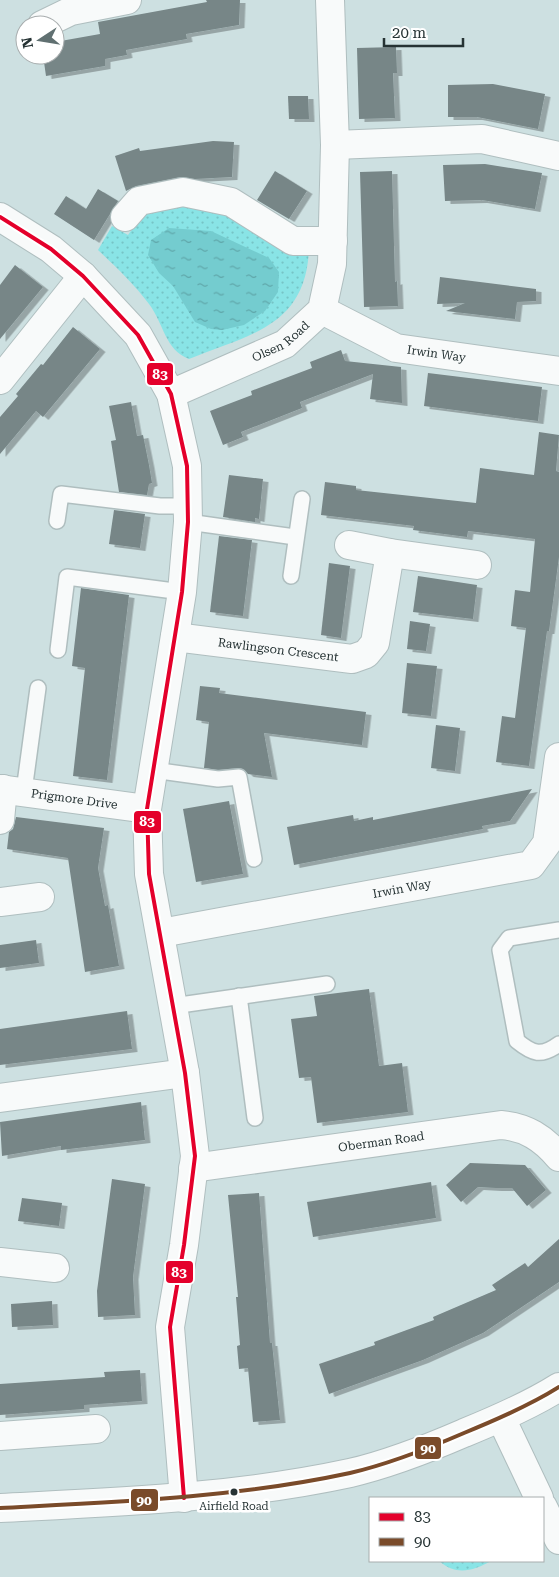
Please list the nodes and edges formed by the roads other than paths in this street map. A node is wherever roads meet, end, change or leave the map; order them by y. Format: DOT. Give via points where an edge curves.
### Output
graph roads {
  1 [pos="127,0"];
  2 [pos="330,0"];
  3 [pos="64,15"];
  4 [pos="335,145"];
  5 [pos="559,156"];
  6 [pos="125,217"];
  7 [pos="0,218"];
  8 [pos="333,241"];
  9 [pos="83,276"];
  10 [pos="322,310"];
  11 [pos="559,371"];
  12 [pos="0,380"];
  13 [pos="171,394"];
  14 [pos="302,499"];
  15 [pos="188,514"];
  16 [pos="57,521"];
  17 [pos="295,537"];
  18 [pos="349,545"];
  19 [pos="390,554"];
  20 [pos="477,565"];
  21 [pos="291,576"];
  22 [pos="182,592"];
  23 [pos="175,638"];
  24 [pos="58,650"];
  25 [pos="38,688"];
  26 [pos="559,757"];
  27 [pos="153,770"];
  28 [pos="9,789"];
  29 [pos="147,809"];
  30 [pos="0,820"];
  31 [pos="254,859"];
  32 [pos="40,897"];
  33 [pos="0,902"];
  34 [pos="559,930"];
  35 [pos="160,933"];
  36 [pos="327,984"];
  37 [pos="239,996"];
  38 [pos="173,1006"];
  39 [pos="559,1044"];
  40 [pos="185,1073"];
  41 [pos="0,1098"];
  42 [pos="255,1118"];
  43 [pos="554,1142"];
  44 [pos="194,1162"];
  45 [pos="0,1262"];
  46 [pos="55,1268"];
  47 [pos="559,1387"];
  48 [pos="501,1418"];
  49 [pos="96,1429"];
  50 [pos="0,1436"];
  51 [pos="538,1497"];
  52 [pos="184,1498"];
  53 [pos="0,1508"];
  54 [pos="544,1509"];
  55 [pos="559,1540"];
  1 -- 3 [label="street"];
  2 -- 4 [label="street, Olsen Road"];
  4 -- 5 [label="street" via="482,139"];
  4 -- 8 [label="street, Olsen Road"];
  6 -- 8 [label="street" via="139,201 184,192 231,202 293,241"];
  7 -- 9 [label="street" via="51,248"];
  8 -- 10 [label="street, Olsen Road" via="332,264"];
  9 -- 12 [label="street"];
  9 -- 13 [label="street" via="138,335"];
  10 -- 11 [label="street, Irwin Way" via="396,348"];
  10 -- 13 [label="street, Olsen Road" via="285,344"];
  13 -- 15 [label="street" via="187,466"];
  14 -- 17 [label="lane"];
  15 -- 16 [label="lane" via="160,506 61,494"];
  15 -- 17 [label="lane"];
  15 -- 22 [label="street"];
  17 -- 21 [label="lane"];
  18 -- 19 [label="street"];
  19 -- 20 [label="street"];
  19 -- 23 [label="street, Rawlingson Crescent" via="376,643 366,654 352,659"];
  22 -- 23 [label="street"];
  22 -- 24 [label="lane" via="67,577"];
  23 -- 27 [label="street"];
  25 -- 28 [label="lane"];
  26 -- 35 [label="street, Irwin Way" via="547,843 531,865"];
  27 -- 29 [label="street"];
  27 -- 31 [label="lane" via="218,779 239,777"];
  28 -- 29 [label="street, Prigmore Drive"];
  28 -- 30 [label="street"];
  29 -- 35 [label="street" via="149,874"];
  32 -- 33 [label="street"];
  34 -- 39 [label="lane" via="509,938 500,950 517,1041 531,1052 548,1052"];
  35 -- 38 [label="street"];
  36 -- 37 [label="lane"];
  37 -- 38 [label="lane"];
  37 -- 42 [label="lane"];
  38 -- 40 [label="street"];
  40 -- 41 [label="street"];
  40 -- 44 [label="street"];
  43 -- 44 [label="street, Oberman Road" via="517,1126 501,1125"];
  44 -- 52 [label="street" via="170,1327"];
  45 -- 46 [label="street"];
  47 -- 48 [label="street"];
  48 -- 51 [label="street"];
  48 -- 52 [label="street" via="411,1455 350,1473"];
  49 -- 50 [label="street"];
  52 -- 53 [label="street"];
  54 -- 55 [label="street"];
}
